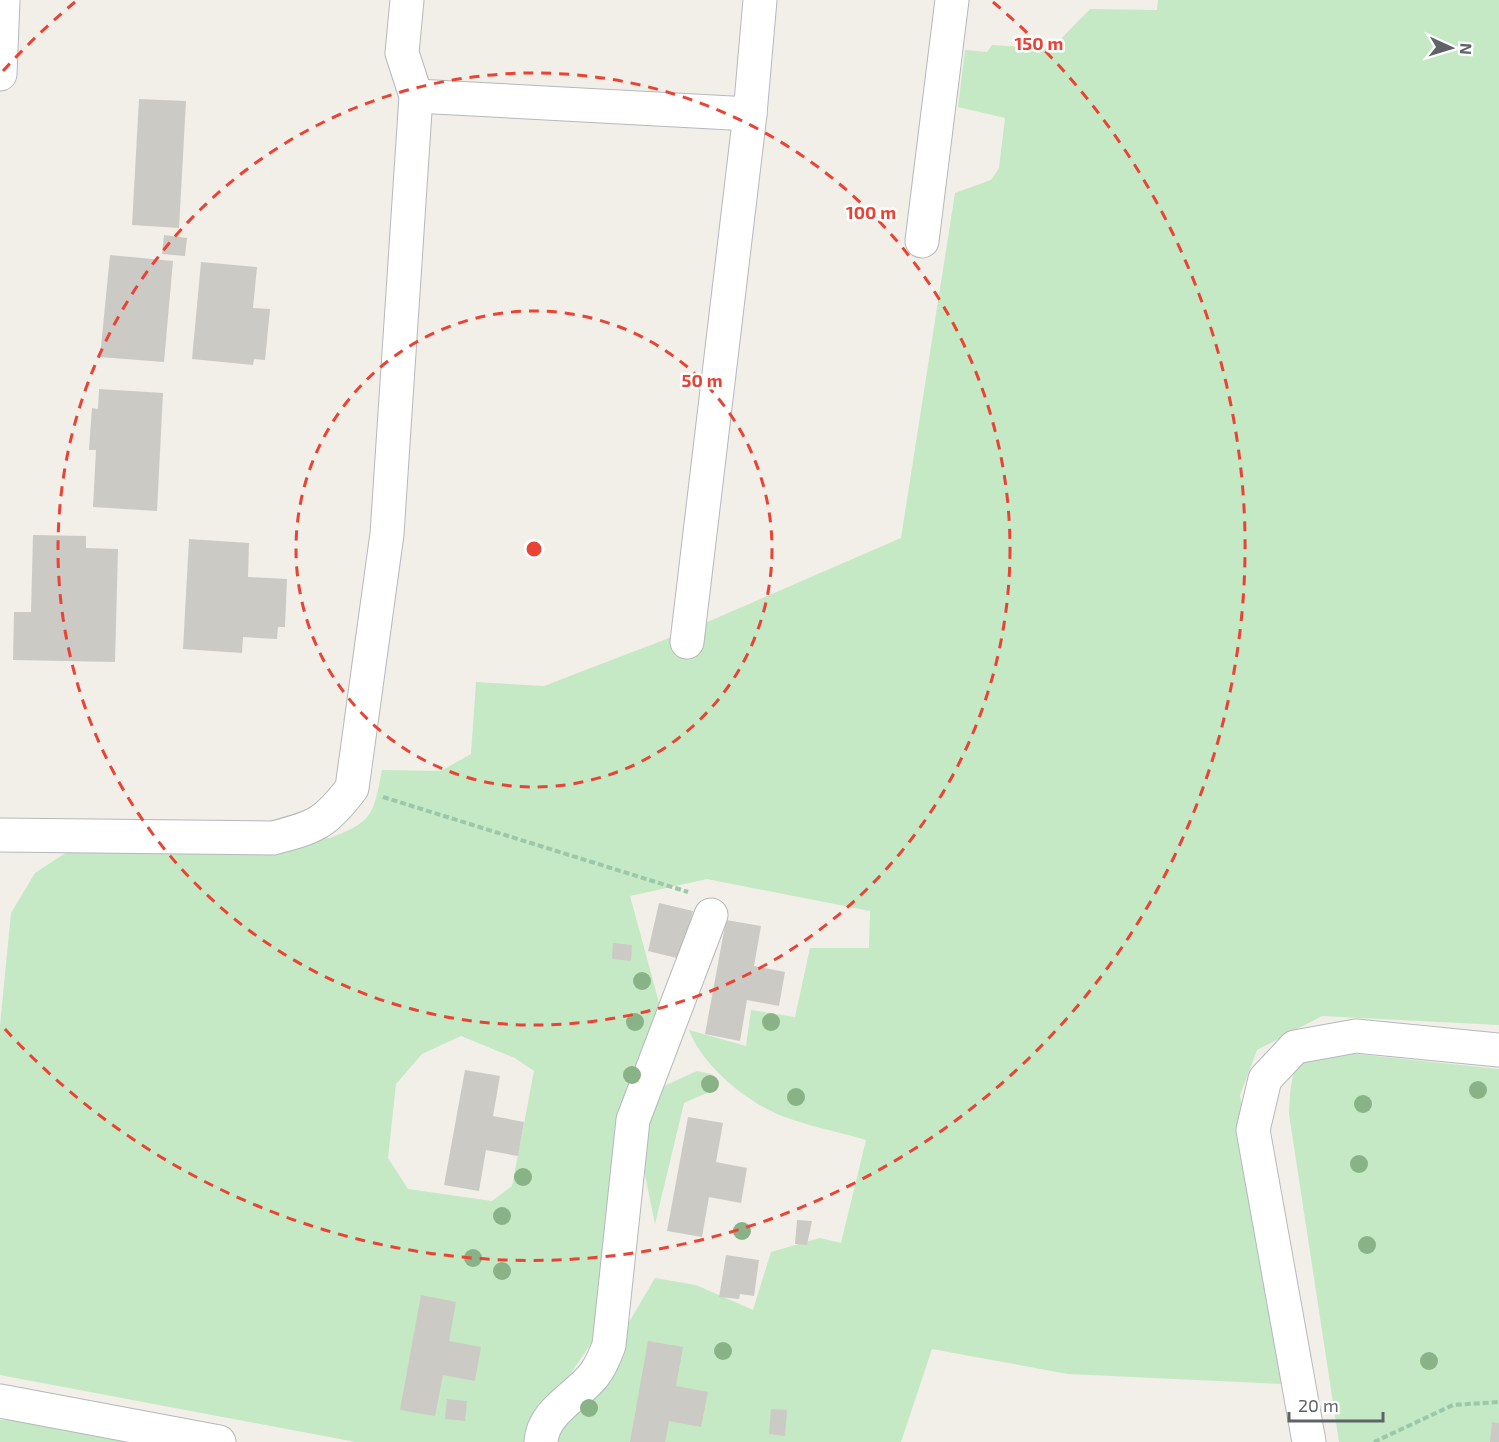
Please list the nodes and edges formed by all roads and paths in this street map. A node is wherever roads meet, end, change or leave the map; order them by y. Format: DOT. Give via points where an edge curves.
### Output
graph roads {
  1 [pos="3,0"];
  2 [pos="407,0"];
  3 [pos="760,0"];
  4 [pos="952,0"];
  5 [pos="0,74"];
  6 [pos="416,96"];
  7 [pos="750,114"];
  8 [pos="922,241"];
  9 [pos="687,642"];
  10 [pos="352,788"];
  11 [pos="0,835"];
  12 [pos="711,915"];
  13 [pos="1499,1050"];
  14 [pos="0,1401"];
  15 [pos="1499,1402"];
  16 [pos="219,1442"];
  17 [pos="541,1442"];
  18 [pos="1309,1442"];
  19 [pos="1374,1442"];
  1 -- 5 [label="street"];
  2 -- 6 [label="street" via="402,53"];
  3 -- 7 [label="street"];
  4 -- 8 [label="street"];
  6 -- 7 [label="street"];
  6 -- 10 [label="street" via="387,534"];
  7 -- 9 [label="street"];
  10 -- 11 [label="street" via="314,827 273,838"];
  10 -- 12 [label="path" via="707,899"];
  12 -- 17 [label="street" via="633,1120 609,1345 604,1361 547,1423"];
  13 -- 18 [label="street" via="1356,1036 1295,1047 1265,1079 1253,1130"];
  14 -- 16 [label="street"];
  15 -- 19 [label="path" via="1453,1405"];
}
